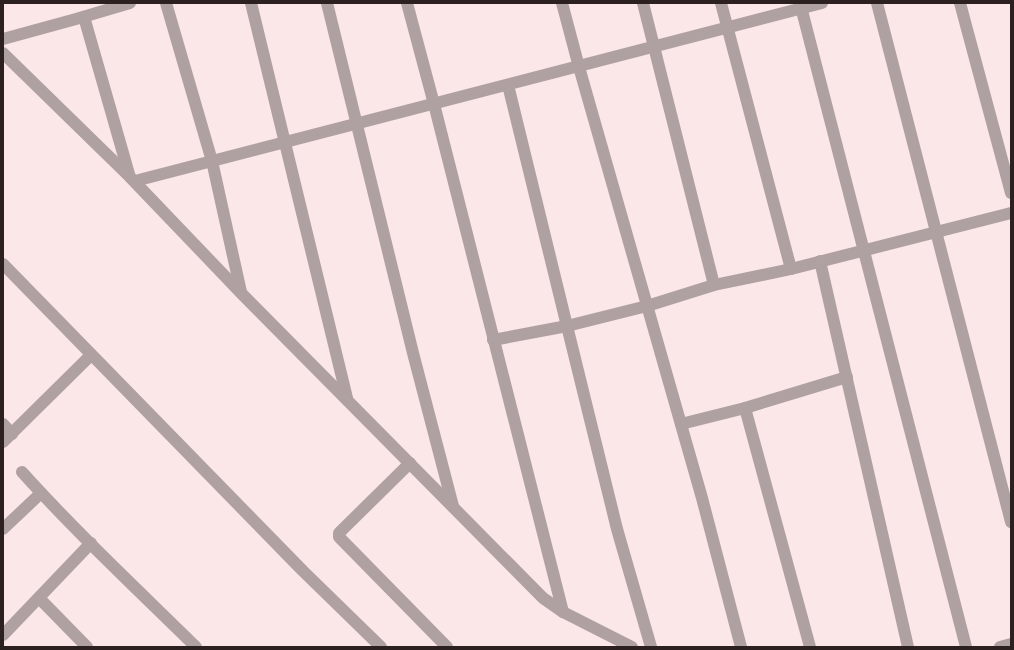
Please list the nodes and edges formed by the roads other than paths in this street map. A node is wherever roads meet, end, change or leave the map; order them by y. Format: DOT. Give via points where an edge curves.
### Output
graph roads {
  1 [pos="130,3"];
  2 [pos="166,3"];
  3 [pos="251,3"];
  4 [pos="327,3"];
  5 [pos="407,3"];
  6 [pos="562,3"];
  7 [pos="643,3"];
  8 [pos="721,3"];
  9 [pos="822,3"];
  10 [pos="877,3"];
  11 [pos="960,3"];
  12 [pos="801,6"];
  13 [pos="84,17"];
  14 [pos="727,28"];
  15 [pos="3,39"];
  16 [pos="654,47"];
  17 [pos="3,53"];
  18 [pos="579,67"];
  19 [pos="508,85"];
  20 [pos="434,104"];
  21 [pos="357,124"];
  22 [pos="284,143"];
  23 [pos="212,161"];
  24 [pos="132,179"];
  25 [pos="1011,193"];
  26 [pos="1011,212"];
  27 [pos="936,232"];
  28 [pos="864,250"];
  29 [pos="820,261"];
  30 [pos="3,264"];
  31 [pos="791,269"];
  32 [pos="714,285"];
  33 [pos="242,294"];
  34 [pos="647,306"];
  35 [pos="567,326"];
  36 [pos="493,340"];
  37 [pos="91,355"];
  38 [pos="847,377"];
  39 [pos="347,399"];
  40 [pos="745,408"];
  41 [pos="3,424"];
  42 [pos="681,424"];
  43 [pos="12,434"];
  44 [pos="3,442"];
  45 [pos="410,463"];
  46 [pos="22,472"];
  47 [pos="41,493"];
  48 [pos="453,506"];
  49 [pos="1011,522"];
  50 [pos="3,529"];
  51 [pos="91,543"];
  52 [pos="39,598"];
  53 [pos="563,612"];
  54 [pos="3,635"];
  55 [pos="1011,644"];
  56 [pos="87,647"];
  57 [pos="196,647"];
  58 [pos="381,647"];
  59 [pos="447,647"];
  60 [pos="632,647"];
  61 [pos="651,647"];
  62 [pos="741,647"];
  63 [pos="810,647"];
  64 [pos="908,647"];
  65 [pos="966,647"];
  66 [pos="1000,647"];
  1 -- 13 [label="street"];
  2 -- 23 [label="street"];
  3 -- 22 [label="street"];
  4 -- 21 [label="street"];
  5 -- 20 [label="street"];
  6 -- 18 [label="street"];
  7 -- 16 [label="street"];
  8 -- 14 [label="street"];
  9 -- 12 [label="street"];
  10 -- 27 [label="street"];
  11 -- 25 [label="street"];
  12 -- 14 [label="street"];
  12 -- 28 [label="street"];
  13 -- 15 [label="street"];
  13 -- 24 [label="street"];
  14 -- 16 [label="street"];
  14 -- 31 [label="street"];
  16 -- 18 [label="street"];
  16 -- 32 [label="street"];
  17 -- 24 [label="street"];
  18 -- 19 [label="street"];
  18 -- 34 [label="street"];
  19 -- 20 [label="street"];
  19 -- 35 [label="street"];
  20 -- 21 [label="street"];
  20 -- 36 [label="street"];
  21 -- 22 [label="street"];
  21 -- 48 [label="street"];
  22 -- 23 [label="street"];
  22 -- 39 [label="street"];
  23 -- 24 [label="street"];
  23 -- 33 [label="street"];
  24 -- 33 [label="street"];
  26 -- 27 [label="street"];
  27 -- 28 [label="street"];
  27 -- 49 [label="street"];
  28 -- 29 [label="street"];
  28 -- 65 [label="street"];
  29 -- 31 [label="street"];
  29 -- 38 [label="street"];
  30 -- 37 [label="street"];
  31 -- 32 [label="street"];
  32 -- 34 [label="street"];
  33 -- 39 [label="street"];
  34 -- 35 [label="street"];
  34 -- 42 [label="street"];
  35 -- 36 [label="street"];
  35 -- 61 [label="street" via="617,529"];
  36 -- 53 [label="street"];
  37 -- 43 [label="street"];
  37 -- 58 [label="street"];
  38 -- 40 [label="street"];
  38 -- 64 [label="street"];
  39 -- 45 [label="street"];
  40 -- 42 [label="street"];
  40 -- 63 [label="street"];
  41 -- 43 [label="street"];
  42 -- 62 [label="street"];
  43 -- 44 [label="street"];
  45 -- 48 [label="street"];
  45 -- 59 [label="street" via="339,533 339,537"];
  46 -- 47 [label="street"];
  47 -- 50 [label="street"];
  47 -- 51 [label="street"];
  48 -- 53 [label="street" via="543,598"];
  51 -- 52 [label="street"];
  51 -- 57 [label="street"];
  52 -- 54 [label="street"];
  52 -- 56 [label="street"];
  53 -- 60 [label="street"];
  55 -- 66 [label="street"];
}
